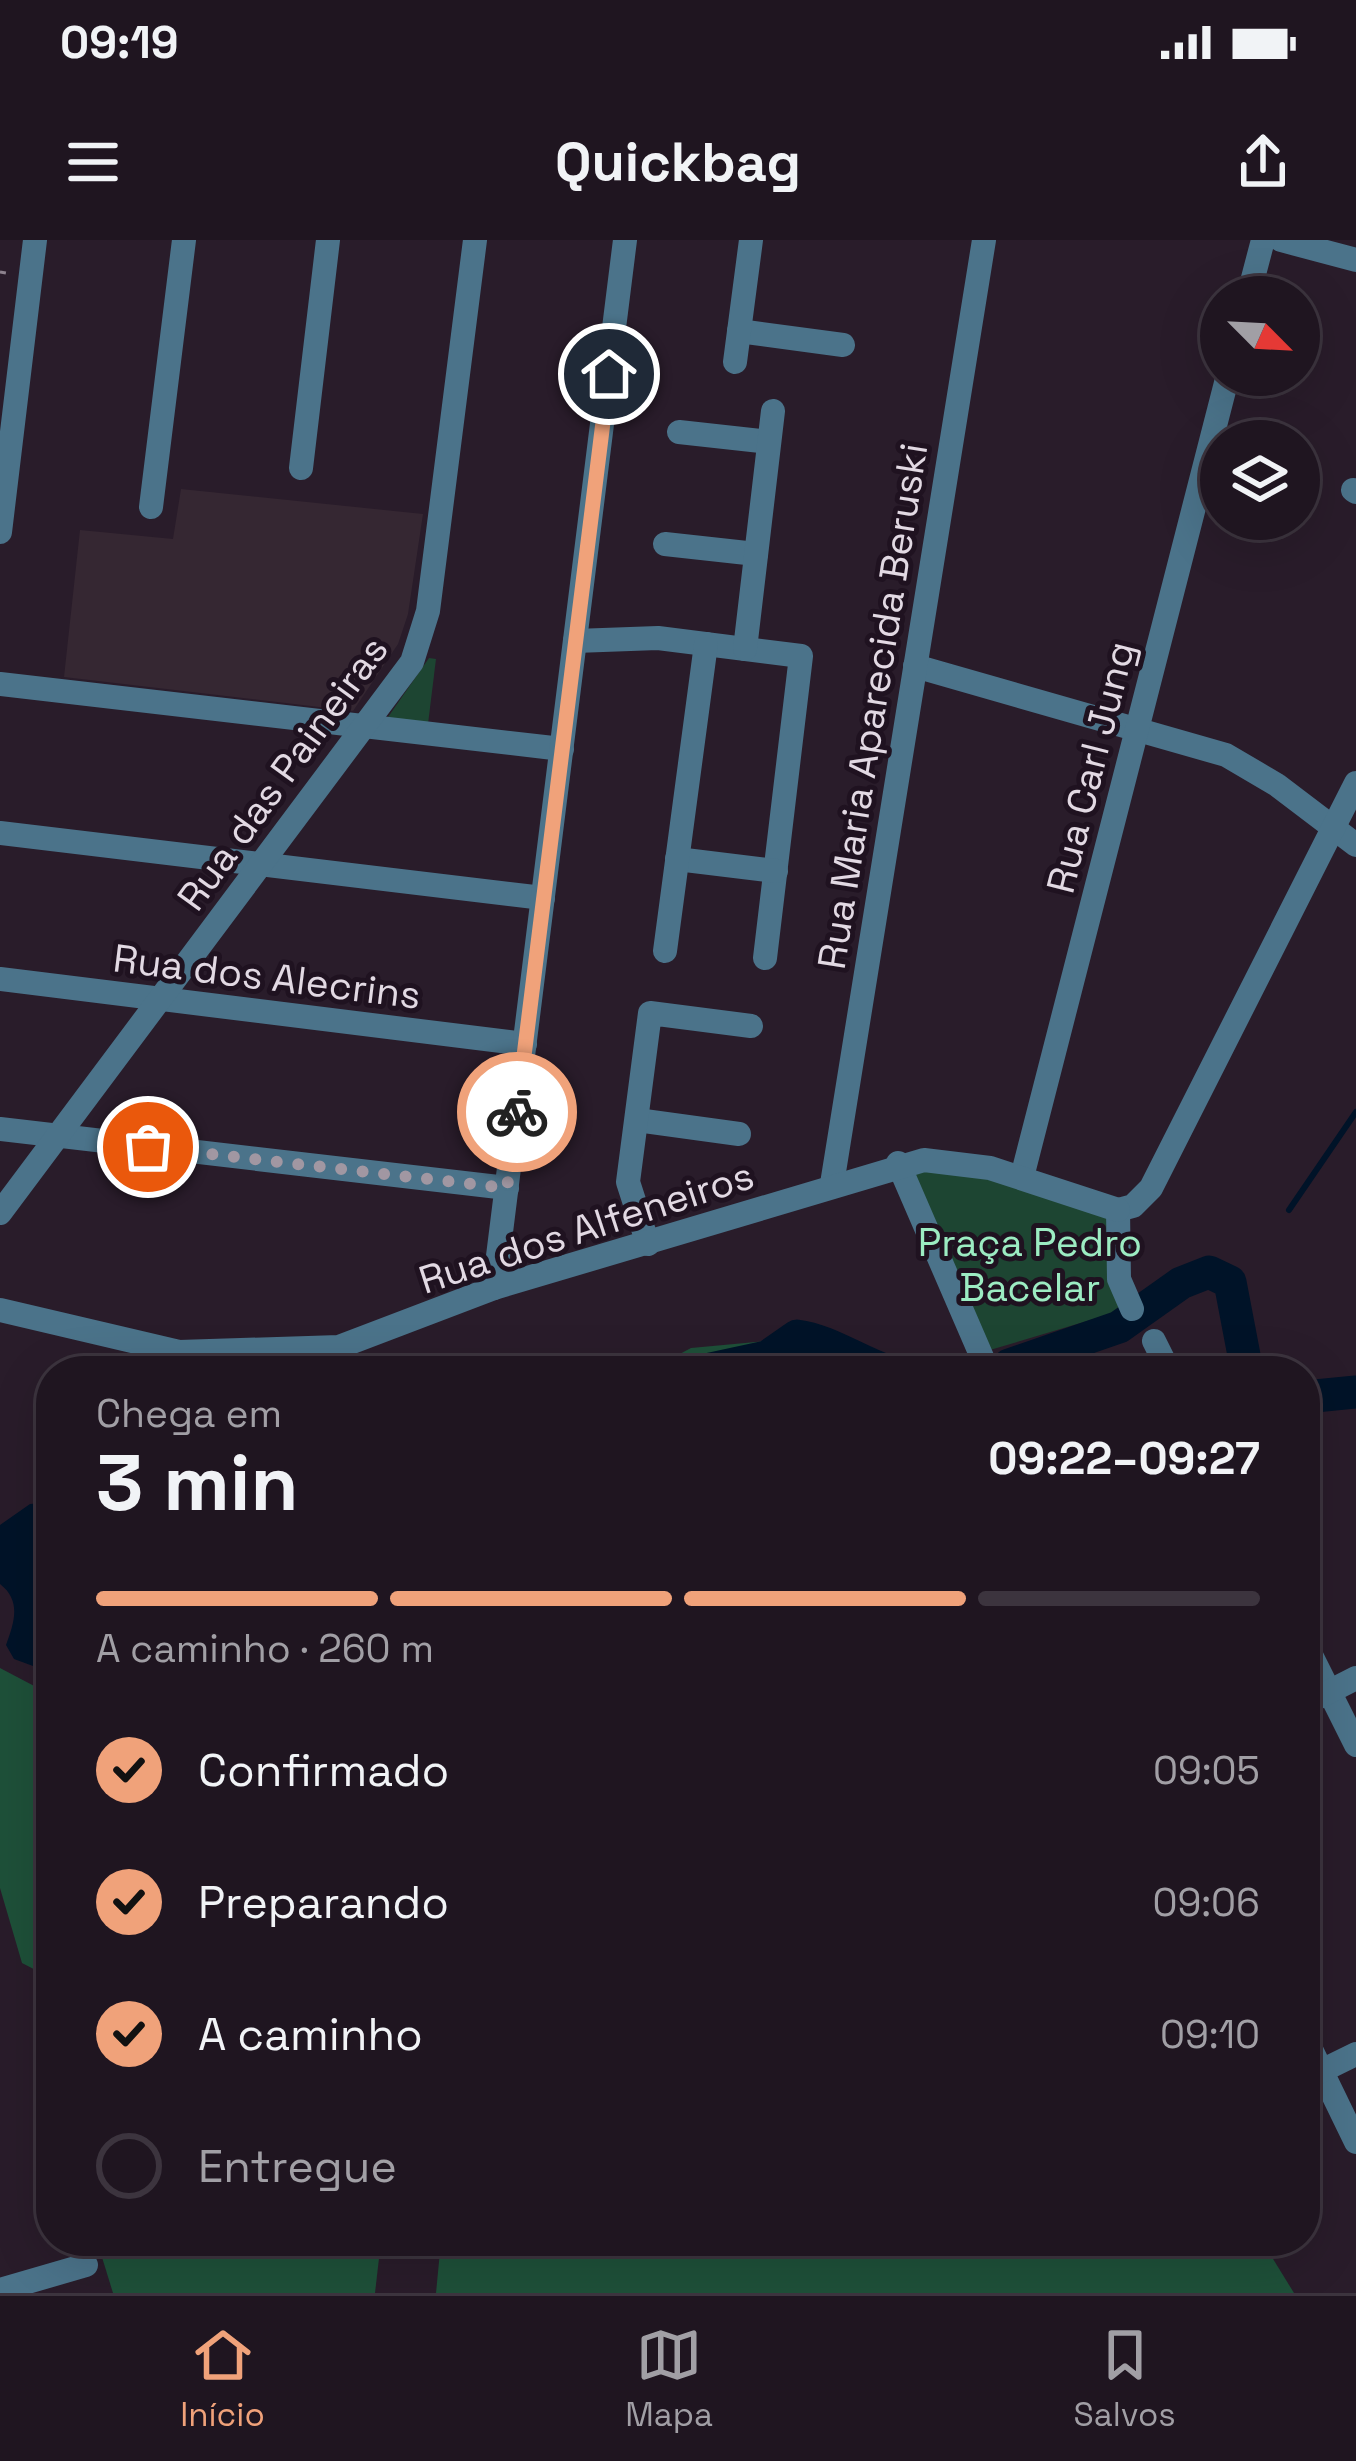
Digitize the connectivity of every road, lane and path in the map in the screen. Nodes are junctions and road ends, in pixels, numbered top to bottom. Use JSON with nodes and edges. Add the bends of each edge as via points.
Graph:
{"nodes":[{"id":1,"x":35,"y":240,"type":"edge"},
{"id":2,"x":184,"y":240,"type":"edge"},
{"id":3,"x":328,"y":240,"type":"edge"},
{"id":4,"x":475,"y":240,"type":"edge"},
{"id":5,"x":625,"y":240,"type":"edge"},
{"id":6,"x":751,"y":240,"type":"edge"},
{"id":7,"x":984,"y":240,"type":"edge"},
{"id":8,"x":1263,"y":240,"type":"edge"},
{"id":9,"x":1280,"y":240,"type":"edge"},
{"id":10,"x":1356,"y":260,"type":"edge"},
{"id":11,"x":1254,"y":276,"type":"edge"},
{"id":12,"x":739,"y":331,"type":"junction"},
{"id":13,"x":843,"y":345,"type":"dead end"},
{"id":14,"x":735,"y":362,"type":"dead end"},
{"id":15,"x":1223,"y":396,"type":"edge"},
{"id":16,"x":773,"y":411,"type":"dead end"},
{"id":17,"x":679,"y":432,"type":"dead end"},
{"id":18,"x":769,"y":442,"type":"junction"},
{"id":19,"x":301,"y":468,"type":"dead end"},
{"id":20,"x":3,"y":474,"type":"edge"},
{"id":21,"x":151,"y":507,"type":"dead end"},
{"id":22,"x":0,"y":532,"type":"edge"},
{"id":23,"x":665,"y":544,"type":"dead end"},
{"id":24,"x":756,"y":554,"type":"junction"},
{"id":25,"x":575,"y":640,"type":"junction"},
{"id":26,"x":706,"y":644,"type":"junction"},
{"id":27,"x":745,"y":649,"type":"junction"},
{"id":28,"x":915,"y":666,"type":"junction"},
{"id":29,"x":0,"y":684,"type":"edge"},
{"id":30,"x":1138,"y":726,"type":"junction"},
{"id":31,"x":367,"y":727,"type":"junction"},
{"id":32,"x":562,"y":749,"type":"junction"},
{"id":33,"x":1356,"y":784,"type":"edge"},
{"id":34,"x":1334,"y":828,"type":"junction"},
{"id":35,"x":0,"y":833,"type":"edge"},
{"id":36,"x":1356,"y":845,"type":"edge"},
{"id":37,"x":677,"y":859,"type":"junction"},
{"id":38,"x":263,"y":865,"type":"junction"},
{"id":39,"x":776,"y":871,"type":"junction"},
{"id":40,"x":543,"y":898,"type":"junction"},
{"id":41,"x":665,"y":951,"type":"dead end"},
{"id":42,"x":765,"y":958,"type":"dead end"},
{"id":43,"x":0,"y":980,"type":"edge"},
{"id":44,"x":161,"y":999,"type":"junction"},
{"id":45,"x":751,"y":1026,"type":"dead end"},
{"id":46,"x":525,"y":1044,"type":"junction"},
{"id":47,"x":637,"y":1120,"type":"junction"},
{"id":48,"x":0,"y":1129,"type":"edge"},
{"id":49,"x":739,"y":1134,"type":"dead end"},
{"id":50,"x":58,"y":1136,"type":"junction"},
{"id":51,"x":898,"y":1163,"type":"junction"},
{"id":52,"x":1022,"y":1177,"type":"junction"},
{"id":53,"x":832,"y":1184,"type":"junction"},
{"id":54,"x":507,"y":1188,"type":"junction"},
{"id":55,"x":1118,"y":1210,"type":"junction"},
{"id":56,"x":0,"y":1213,"type":"edge"},
{"id":57,"x":648,"y":1244,"type":"junction"},
{"id":58,"x":494,"y":1288,"type":"junction"},
{"id":59,"x":1132,"y":1309,"type":"dead end"},
{"id":60,"x":0,"y":1310,"type":"edge"},
{"id":61,"x":1154,"y":1341,"type":"dead end"},
{"id":62,"x":982,"y":1356,"type":"edge"},
{"id":63,"x":1162,"y":1356,"type":"edge"},
{"id":64,"x":1320,"y":1672,"type":"edge"},
{"id":65,"x":1356,"y":1678,"type":"edge"},
{"id":66,"x":1330,"y":1692,"type":"junction"},
{"id":67,"x":1320,"y":1697,"type":"edge"},
{"id":68,"x":1356,"y":1745,"type":"edge"},
{"id":69,"x":1356,"y":2054,"type":"edge"},
{"id":70,"x":1320,"y":2071,"type":"edge"},
{"id":71,"x":1320,"y":2085,"type":"edge"},
{"id":72,"x":1356,"y":2142,"type":"edge"},
{"id":73,"x":86,"y":2265,"type":"dead end"},
{"id":74,"x":0,"y":2290,"type":"edge"}],
"edges":[{"from":1,"to":20,"type":"street"},
{"from":2,"to":21,"type":"street"},
{"from":3,"to":19,"type":"street"},
{"from":4,"to":31,"type":"street","name":"Rua das Paineiras","via":[[423,636]]},
{"from":5,"to":25,"type":"street"},
{"from":6,"to":12,"type":"street"},
{"from":7,"to":28,"type":"street","name":"Rua Maria Aparecida Beruski"},
{"from":8,"to":11,"type":"street"},
{"from":9,"to":10,"type":"street"},
{"from":12,"to":13,"type":"street"},
{"from":12,"to":14,"type":"street"},
{"from":15,"to":30,"type":"street","name":"Rua Carl Jung"},
{"from":16,"to":18,"type":"street"},
{"from":17,"to":18,"type":"street"},
{"from":18,"to":24,"type":"street"},
{"from":20,"to":22,"type":"street"},
{"from":23,"to":24,"type":"street"},
{"from":24,"to":27,"type":"street"},
{"from":25,"to":26,"type":"street"},
{"from":25,"to":32,"type":"street"},
{"from":26,"to":27,"type":"street"},
{"from":26,"to":37,"type":"street"},
{"from":27,"to":39,"type":"street","via":[[801,656]]},
{"from":28,"to":30,"type":"street"},
{"from":28,"to":53,"type":"street","name":"Rua Maria Aparecida Beruski"},
{"from":29,"to":31,"type":"street"},
{"from":30,"to":34,"type":"street","via":[[1251,768]]},
{"from":30,"to":52,"type":"street","name":"Rua Carl Jung"},
{"from":31,"to":32,"type":"street"},
{"from":31,"to":38,"type":"street","name":"Rua das Paineiras"},
{"from":32,"to":40,"type":"street"},
{"from":33,"to":34,"type":"street"},
{"from":34,"to":36,"type":"street"},
{"from":34,"to":55,"type":"street","via":[[1151,1188]]},
{"from":35,"to":38,"type":"street"},
{"from":37,"to":39,"type":"street"},
{"from":37,"to":41,"type":"street"},
{"from":38,"to":40,"type":"street"},
{"from":38,"to":44,"type":"street","name":"Rua das Paineiras"},
{"from":39,"to":42,"type":"street"},
{"from":40,"to":46,"type":"street"},
{"from":43,"to":44,"type":"street","name":"Rua dos Alecrins"},
{"from":44,"to":46,"type":"street","name":"Rua dos Alecrins"},
{"from":44,"to":50,"type":"street","name":"Rua das Paineiras"},
{"from":45,"to":47,"type":"street","via":[[650,1013]]},
{"from":46,"to":54,"type":"street"},
{"from":47,"to":49,"type":"street"},
{"from":47,"to":57,"type":"street","via":[[628,1182]]},
{"from":48,"to":50,"type":"street"},
{"from":50,"to":54,"type":"street"},
{"from":50,"to":56,"type":"street","name":"Rua das Paineiras"},
{"from":51,"to":52,"type":"street","name":"Rua dos Alfeneiros","via":[[954,1161]]},
{"from":51,"to":53,"type":"street","name":"Rua dos Alfeneiros"},
{"from":51,"to":62,"type":"street"},
{"from":52,"to":55,"type":"street","name":"Rua dos Alfeneiros"},
{"from":53,"to":57,"type":"street","name":"Rua dos Alfeneiros"},
{"from":54,"to":58,"type":"street"},
{"from":55,"to":59,"type":"street","via":[[1119,1279]]},
{"from":57,"to":58,"type":"street","name":"Rua dos Alfeneiros"},
{"from":58,"to":60,"type":"street","name":"Rua dos Alfeneiros","via":[[339,1347],[179,1352]]},
{"from":61,"to":63,"type":"street"},
{"from":64,"to":66,"type":"street"},
{"from":65,"to":66,"type":"street"},
{"from":66,"to":67,"type":"street"},
{"from":66,"to":68,"type":"street"},
{"from":69,"to":70,"type":"street"},
{"from":71,"to":72,"type":"street"},
{"from":73,"to":74,"type":"street"}]}
